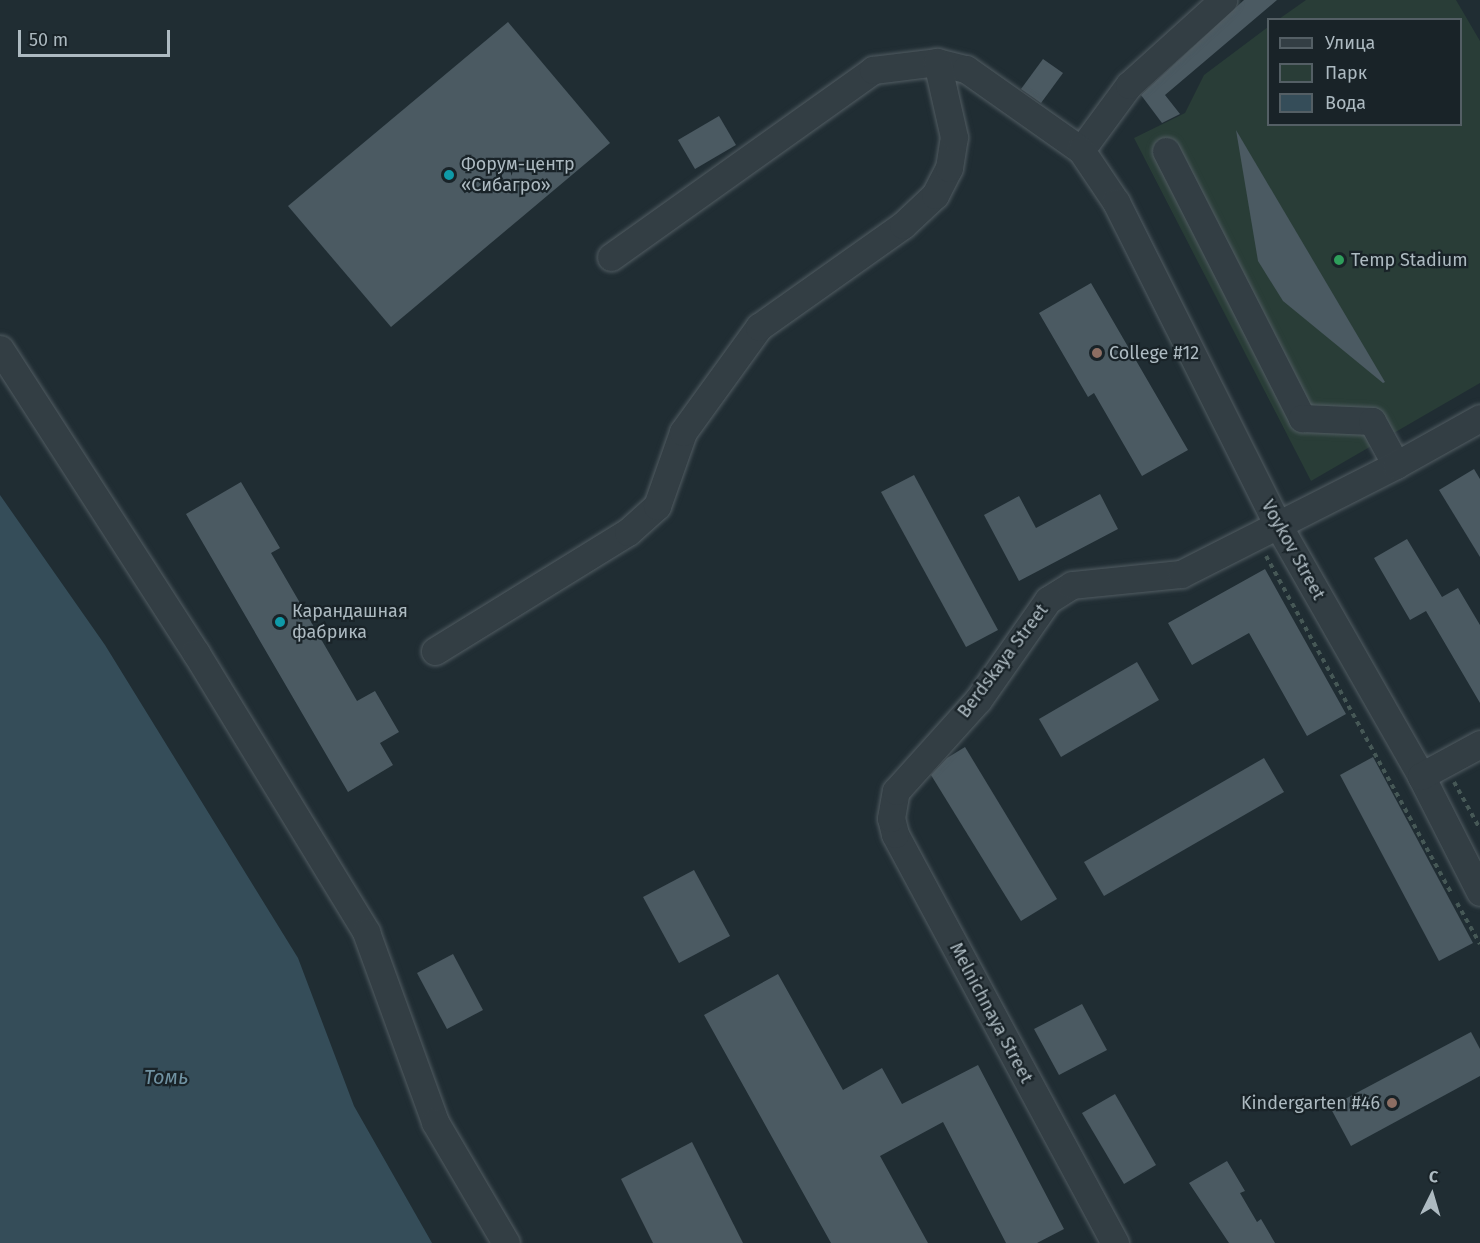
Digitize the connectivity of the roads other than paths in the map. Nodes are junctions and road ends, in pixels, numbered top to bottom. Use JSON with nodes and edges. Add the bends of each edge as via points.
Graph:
{"nodes":[{"id":1,"x":1223,"y":0,"type":"edge"},
{"id":2,"x":937,"y":62,"type":"junction"},
{"id":3,"x":1081,"y":150,"type":"junction"},
{"id":4,"x":1166,"y":151,"type":"dead end"},
{"id":5,"x":611,"y":257,"type":"dead end"},
{"id":6,"x":0,"y":349,"type":"edge"},
{"id":7,"x":1480,"y":418,"type":"edge"},
{"id":8,"x":1396,"y":465,"type":"junction"},
{"id":9,"x":1266,"y":530,"type":"junction"},
{"id":10,"x":435,"y":651,"type":"dead end"},
{"id":11,"x":1480,"y":744,"type":"edge"},
{"id":12,"x":1432,"y":769,"type":"junction"},
{"id":13,"x":904,"y":780,"type":"joint"},
{"id":14,"x":1480,"y":892,"type":"edge"},
{"id":15,"x":506,"y":1243,"type":"edge"},
{"id":16,"x":1115,"y":1243,"type":"edge"}],
"edges":[{"from":1,"to":3,"type":"street","via":[[1129,85]]},
{"from":2,"to":3,"type":"street","via":[[966,69]]},
{"from":2,"to":5,"type":"street","via":[[873,70]]},
{"from":2,"to":10,"type":"street","via":[[954,137],[949,168],[935,195],[903,225],[759,327],[683,432],[657,506],[628,532]]},
{"from":3,"to":9,"type":"street","name":"Voykov Street","via":[[1116,202]]},
{"from":4,"to":8,"type":"street","via":[[1302,418],[1372,421]]},
{"from":6,"to":15,"type":"street","via":[[196,653],[366,932],[435,1122]]},
{"from":7,"to":8,"type":"street","name":"Berdskaya Street"},
{"from":8,"to":9,"type":"street","name":"Berdskaya Street"},
{"from":9,"to":12,"type":"street","name":"Voykov Street"},
{"from":9,"to":13,"type":"street","name":"Berdskaya Street","via":[[1181,574],[1072,585],[1048,600],[978,700]]},
{"from":11,"to":12,"type":"street"},
{"from":12,"to":14,"type":"street","name":"Voykov Street"},
{"from":13,"to":16,"type":"street","name":"Melnichnaya Street","via":[[892,804],[895,834]]}]}
